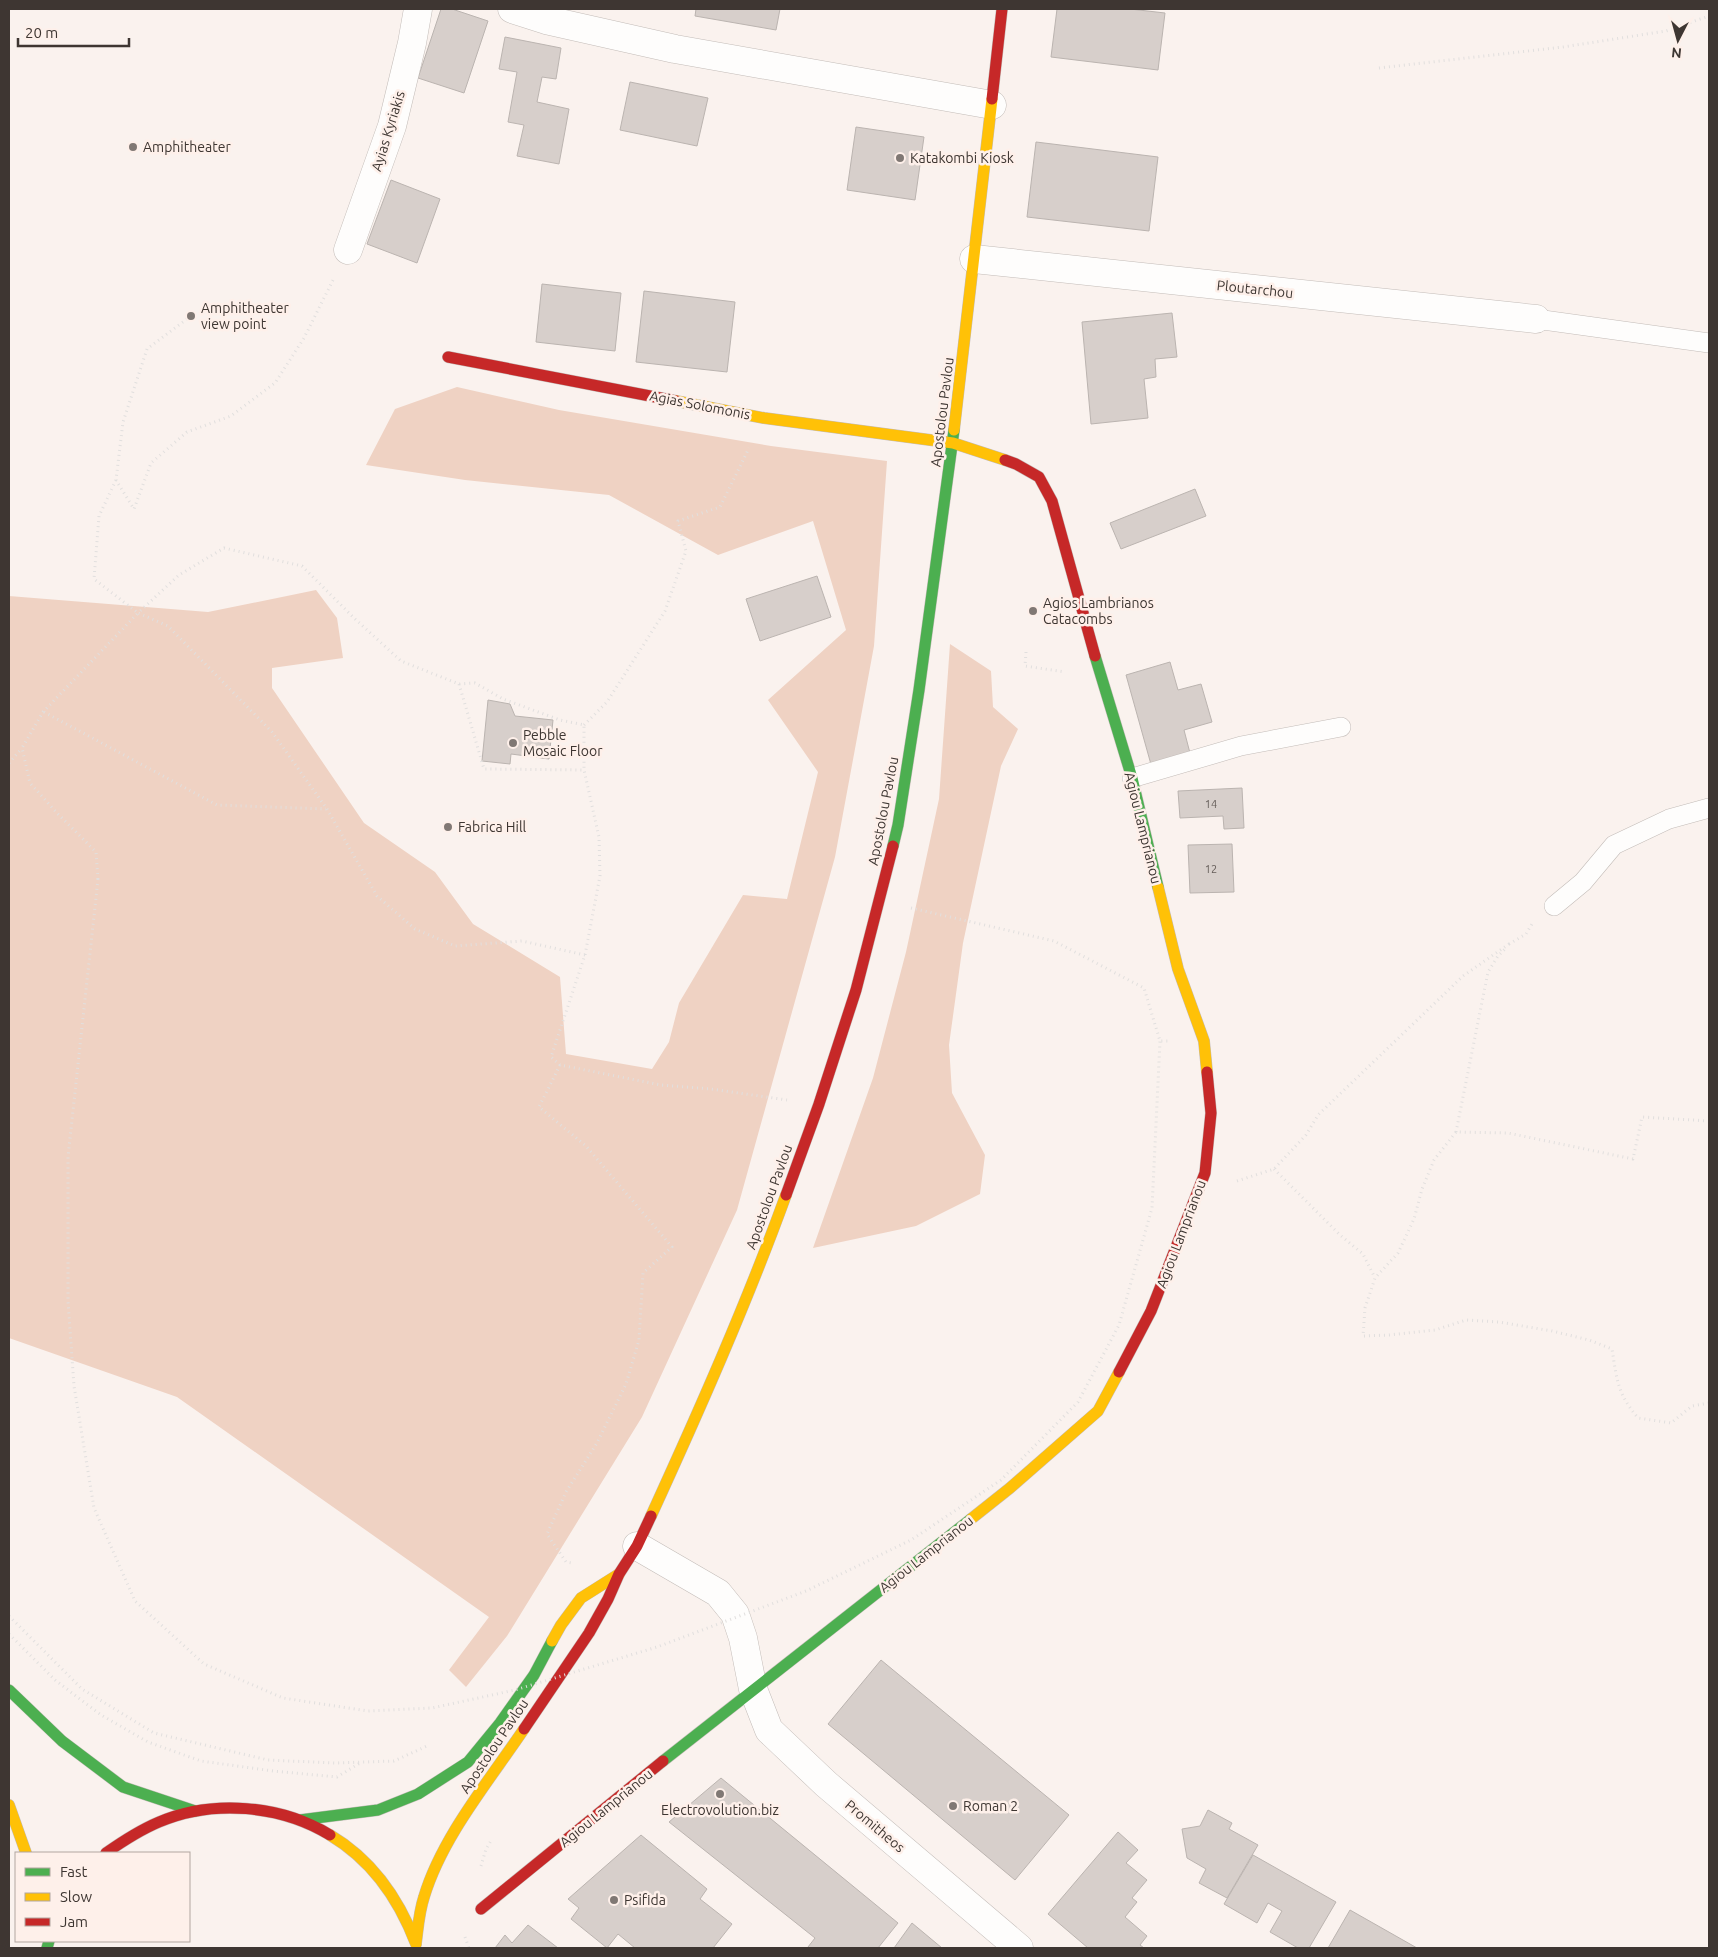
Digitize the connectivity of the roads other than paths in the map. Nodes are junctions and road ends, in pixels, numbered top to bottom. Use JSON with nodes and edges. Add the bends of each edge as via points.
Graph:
{"nodes":[{"id":1,"x":418,"y":9,"type":"edge"},
{"id":2,"x":512,"y":9,"type":"edge"},
{"id":3,"x":1002,"y":9,"type":"edge"},
{"id":4,"x":992,"y":105,"type":"junction"},
{"id":5,"x":348,"y":250,"type":"road end"},
{"id":6,"x":974,"y":259,"type":"junction"},
{"id":7,"x":1536,"y":319,"type":"joint"},
{"id":8,"x":1709,"y":343,"type":"edge"},
{"id":9,"x":448,"y":357,"type":"dead end"},
{"id":10,"x":953,"y":443,"type":"junction"},
{"id":11,"x":1341,"y":727,"type":"dead end"},
{"id":12,"x":1132,"y":778,"type":"junction"},
{"id":13,"x":1709,"y":808,"type":"edge"},
{"id":14,"x":1554,"y":906,"type":"road end"},
{"id":15,"x":638,"y":1546,"type":"junction"},
{"id":16,"x":619,"y":1574,"type":"junction"},
{"id":17,"x":753,"y":1688,"type":"junction"},
{"id":18,"x":9,"y":1690,"type":"edge"},
{"id":19,"x":9,"y":1805,"type":"edge"},
{"id":20,"x":195,"y":1811,"type":"junction"},
{"id":21,"x":300,"y":1820,"type":"junction"},
{"id":22,"x":26,"y":1852,"type":"edge"},
{"id":23,"x":107,"y":1852,"type":"edge"},
{"id":24,"x":481,"y":1909,"type":"dead end"},
{"id":25,"x":416,"y":1946,"type":"edge"},
{"id":26,"x":1019,"y":1948,"type":"edge"}],
"edges":[{"from":1,"to":5,"type":"street","name":"Ayias Kyriakis","via":[[392,126]]},
{"from":2,"to":4,"type":"street","via":[[546,20],[675,49]]},
{"from":3,"to":4,"type":"main road","name":"Apostolou Pavlou"},
{"from":4,"to":6,"type":"main road","name":"Apostolou Pavlou"},
{"from":6,"to":7,"type":"street","name":"Ploutarchou"},
{"from":6,"to":10,"type":"main road","name":"Apostolou Pavlou"},
{"from":7,"to":8,"type":"lane"},
{"from":9,"to":10,"type":"main road","name":"Agias Solomonis","via":[[764,418]]},
{"from":10,"to":12,"type":"main road","name":"Agiou Lamprianou","via":[[1016,464],[1039,477],[1052,501]]},
{"from":10,"to":15,"type":"main road","name":"Apostolou Pavlou","via":[[898,825],[856,990],[765,1253],[698,1414]]},
{"from":11,"to":12,"type":"lane","via":[[1241,746]]},
{"from":12,"to":17,"type":"main road","name":"Agiou Lamprianou","via":[[1178,968],[1204,1041],[1211,1113],[1205,1173],[1151,1311],[1098,1411],[1010,1488]]},
{"from":13,"to":14,"type":"lane","via":[[1669,819],[1614,845],[1584,882]]},
{"from":15,"to":16,"type":"main road","name":"Apostolou Pavlou"},
{"from":15,"to":17,"type":"street","via":[[718,1594],[735,1614]]},
{"from":16,"to":21,"type":"main road","name":"Apostolou Pavlou","via":[[581,1598],[534,1675],[468,1762],[418,1794],[378,1810]]},
{"from":16,"to":25,"type":"main road","name":"Apostolou Pavlou","via":[[589,1633],[447,1842],[432,1870],[423,1899]]},
{"from":17,"to":24,"type":"main road","name":"Agiou Lamprianou"},
{"from":17,"to":26,"type":"street","name":"Promitheos","via":[[769,1730],[792,1754]]},
{"from":18,"to":20,"type":"main road","via":[[62,1742],[123,1787]]},
{"from":19,"to":22,"type":"main road"},
{"from":20,"to":21,"type":"main road","via":[[248,1808]]},
{"from":20,"to":23,"type":"main road","via":[[164,1819]]},
{"from":21,"to":25,"type":"main road","via":[[344,1843],[378,1875],[403,1912]]}]}
